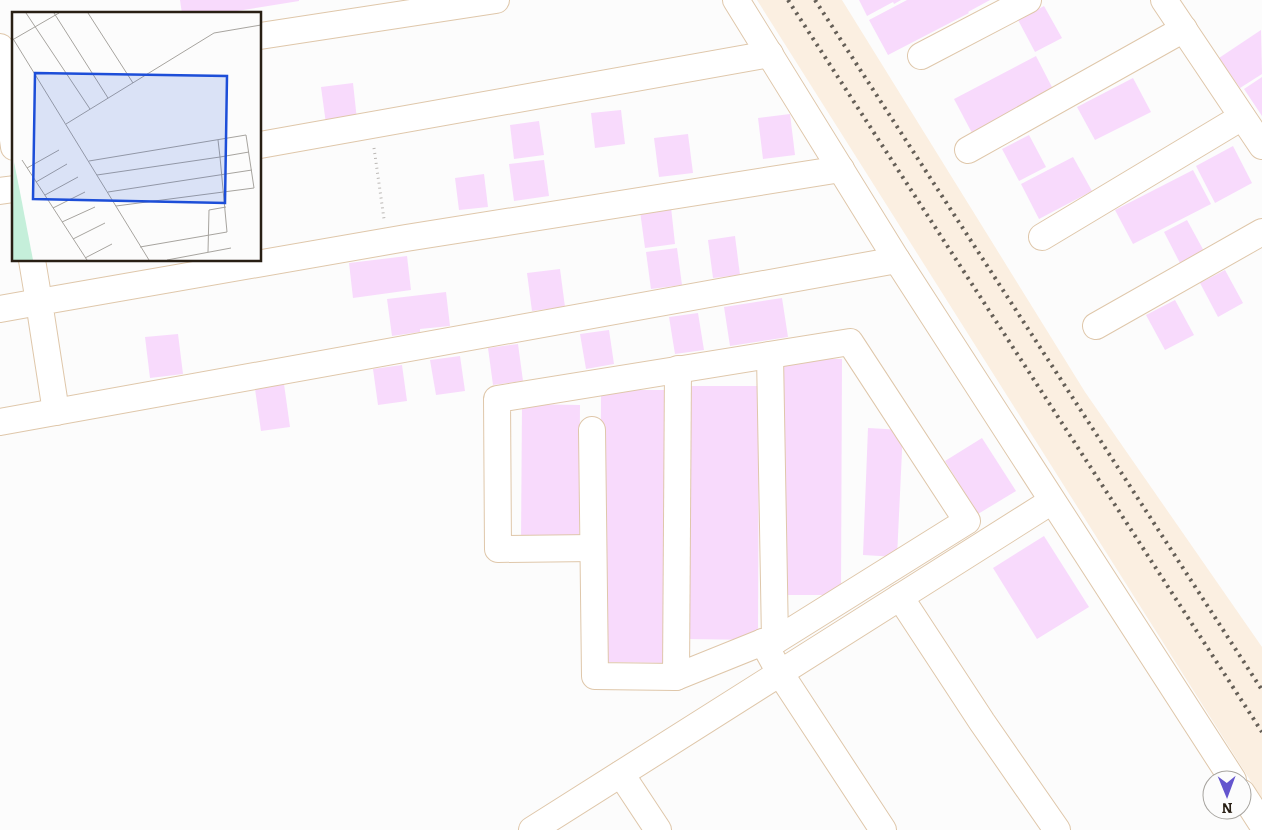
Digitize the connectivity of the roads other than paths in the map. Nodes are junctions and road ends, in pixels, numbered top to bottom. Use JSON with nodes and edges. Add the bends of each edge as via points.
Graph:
{"nodes":[{"id":1,"x":496,"y":0,"type":"edge"},
{"id":2,"x":736,"y":0,"type":"edge"},
{"id":3,"x":1028,"y":0,"type":"edge"},
{"id":4,"x":1164,"y":0,"type":"edge"},
{"id":5,"x":1184,"y":29,"type":"junction"},
{"id":6,"x":261,"y":36,"type":"edge"},
{"id":7,"x":0,"y":47,"type":"edge"},
{"id":8,"x":770,"y":54,"type":"junction"},
{"id":9,"x":921,"y":56,"type":"dead end"},
{"id":10,"x":6,"y":75,"type":"edge"},
{"id":11,"x":1242,"y":116,"type":"junction"},
{"id":12,"x":12,"y":129,"type":"edge"},
{"id":13,"x":261,"y":145,"type":"edge"},
{"id":14,"x":1262,"y":146,"type":"edge"},
{"id":15,"x":968,"y":150,"type":"dead end"},
{"id":16,"x":840,"y":169,"type":"junction"},
{"id":17,"x":1262,"y":232,"type":"edge"},
{"id":18,"x":1042,"y":237,"type":"dead end"},
{"id":19,"x":897,"y":260,"type":"junction"},
{"id":20,"x":32,"y":261,"type":"edge"},
{"id":21,"x":39,"y":302,"type":"junction"},
{"id":22,"x":0,"y":309,"type":"edge"},
{"id":23,"x":1096,"y":326,"type":"dead end"},
{"id":24,"x":770,"y":355,"type":"junction"},
{"id":25,"x":678,"y":369,"type":"junction"},
{"id":26,"x":56,"y":412,"type":"junction"},
{"id":27,"x":0,"y":422,"type":"edge"},
{"id":28,"x":592,"y":430,"type":"dead end"},
{"id":29,"x":1052,"y":500,"type":"junction"},
{"id":30,"x":592,"y":548,"type":"junction"},
{"id":31,"x":900,"y":597,"type":"junction"},
{"id":32,"x":769,"y":641,"type":"junction"},
{"id":33,"x":780,"y":673,"type":"junction"},
{"id":34,"x":676,"y":677,"type":"junction"},
{"id":35,"x":1228,"y":770,"type":"edge"},
{"id":36,"x":621,"y":774,"type":"junction"},
{"id":37,"x":1252,"y":808,"type":"edge"},
{"id":38,"x":1262,"y":824,"type":"edge"},
{"id":39,"x":532,"y":830,"type":"edge"},
{"id":40,"x":658,"y":830,"type":"edge"},
{"id":41,"x":883,"y":830,"type":"edge"},
{"id":42,"x":1057,"y":830,"type":"edge"}],
"edges":[{"from":1,"to":6,"type":"street"},
{"from":2,"to":8,"type":"street"},
{"from":3,"to":9,"type":"street"},
{"from":4,"to":5,"type":"street"},
{"from":5,"to":11,"type":"street"},
{"from":5,"to":15,"type":"street"},
{"from":7,"to":10,"type":"street"},
{"from":8,"to":13,"type":"street"},
{"from":8,"to":16,"type":"street"},
{"from":10,"to":12,"type":"street"},
{"from":11,"to":14,"type":"street"},
{"from":11,"to":18,"type":"street"},
{"from":16,"to":19,"type":"street"},
{"from":16,"to":21,"type":"street"},
{"from":17,"to":23,"type":"street"},
{"from":19,"to":26,"type":"street"},
{"from":19,"to":29,"type":"street"},
{"from":20,"to":21,"type":"street"},
{"from":21,"to":22,"type":"street"},
{"from":21,"to":26,"type":"street"},
{"from":24,"to":25,"type":"street"},
{"from":24,"to":32,"type":"street"},
{"from":24,"to":32,"type":"street","via":[[850,342],[967,521]]},
{"from":25,"to":30,"type":"street","via":[[497,399],[498,549]]},
{"from":25,"to":34,"type":"street"},
{"from":26,"to":27,"type":"street"},
{"from":28,"to":30,"type":"street"},
{"from":29,"to":31,"type":"street"},
{"from":29,"to":35,"type":"street"},
{"from":30,"to":34,"type":"street","via":[[595,676]]},
{"from":31,"to":33,"type":"street"},
{"from":31,"to":42,"type":"street"},
{"from":32,"to":33,"type":"street"},
{"from":32,"to":34,"type":"street"},
{"from":33,"to":36,"type":"street"},
{"from":33,"to":41,"type":"street"},
{"from":36,"to":39,"type":"street"},
{"from":36,"to":40,"type":"street"},
{"from":37,"to":38,"type":"street"}]}
